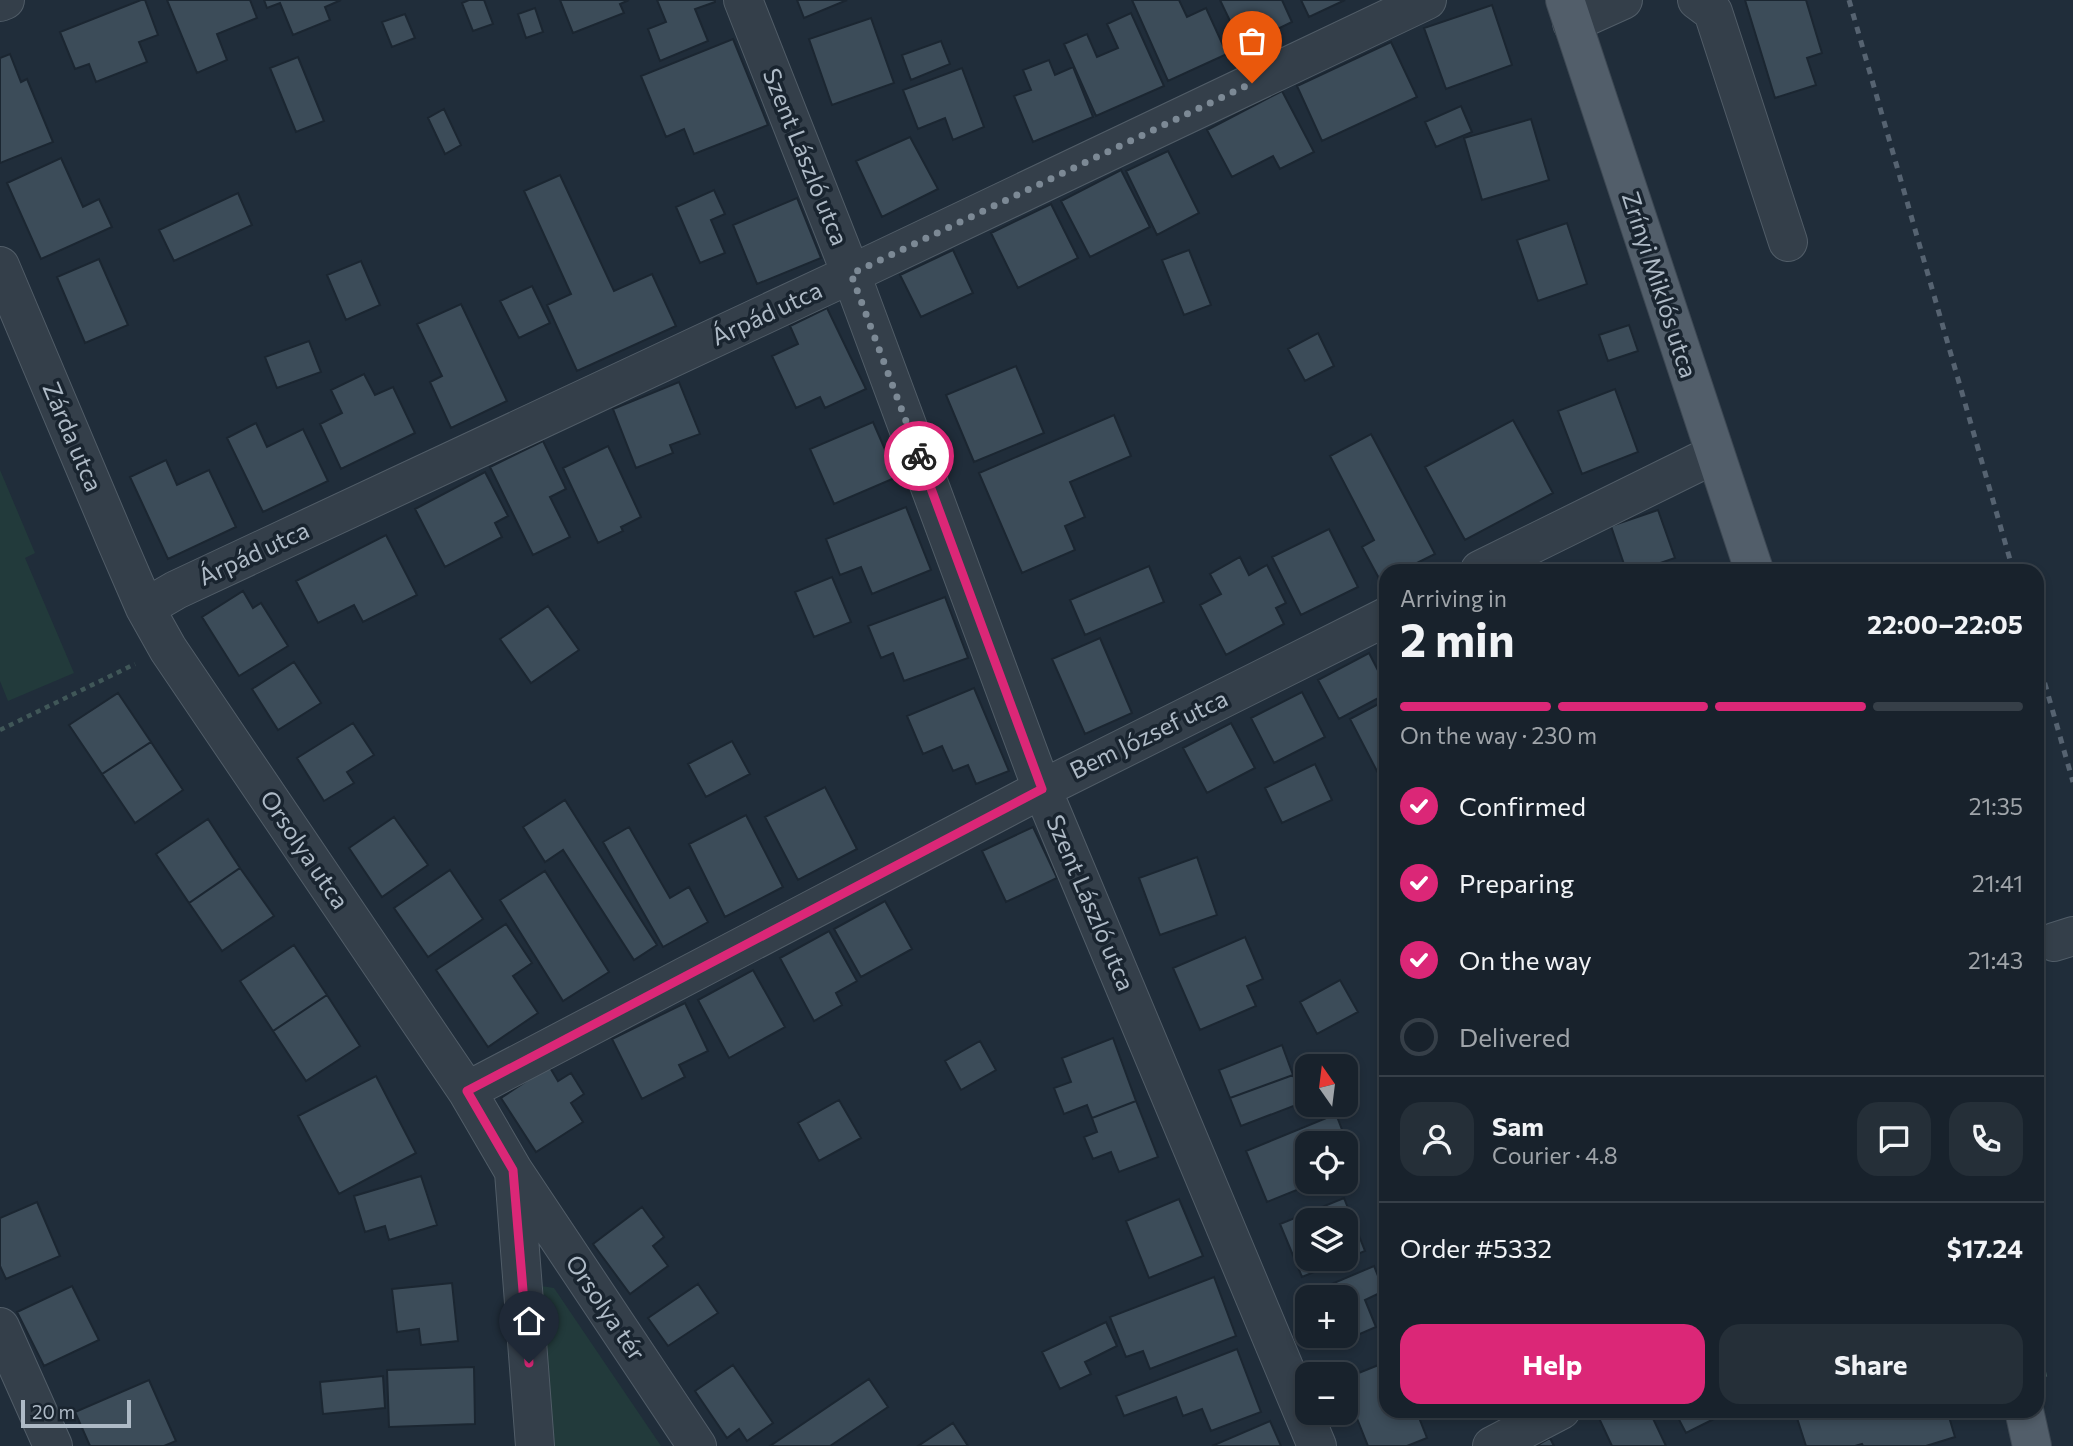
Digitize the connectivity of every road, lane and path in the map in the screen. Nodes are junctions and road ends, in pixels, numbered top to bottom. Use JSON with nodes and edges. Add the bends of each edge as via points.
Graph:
{"nodes":[{"id":1,"x":5,"y":0,"type":"edge"},
{"id":2,"x":743,"y":0,"type":"edge"},
{"id":3,"x":1427,"y":0,"type":"edge"},
{"id":4,"x":1623,"y":0,"type":"edge"},
{"id":5,"x":1697,"y":0,"type":"edge"},
{"id":6,"x":0,"y":2,"type":"edge"},
{"id":7,"x":1568,"y":11,"type":"edge"},
{"id":8,"x":1788,"y":242,"type":"dead end"},
{"id":9,"x":0,"y":266,"type":"edge"},
{"id":10,"x":851,"y":274,"type":"junction"},
{"id":11,"x":1715,"y":454,"type":"junction"},
{"id":12,"x":1492,"y":564,"type":"edge"},
{"id":13,"x":1752,"y":564,"type":"edge"},
{"id":14,"x":145,"y":608,"type":"junction"},
{"id":15,"x":1379,"y":620,"type":"edge"},
{"id":16,"x":168,"y":649,"type":"junction"},
{"id":17,"x":0,"y":730,"type":"edge"},
{"id":18,"x":1042,"y":789,"type":"junction"},
{"id":19,"x":467,"y":1091,"type":"junction"},
{"id":20,"x":513,"y":1170,"type":"junction"},
{"id":21,"x":0,"y":1328,"type":"edge"},
{"id":22,"x":1546,"y":1418,"type":"edge"},
{"id":23,"x":2026,"y":1418,"type":"edge"},
{"id":24,"x":53,"y":1446,"type":"edge"},
{"id":25,"x":535,"y":1446,"type":"edge"},
{"id":26,"x":697,"y":1446,"type":"edge"},
{"id":27,"x":1317,"y":1446,"type":"edge"},
{"id":28,"x":1492,"y":1446,"type":"edge"},
{"id":29,"x":2032,"y":1446,"type":"edge"}],
"edges":[{"from":1,"to":6,"type":"street"},
{"from":2,"to":10,"type":"street","name":"Szent László utca"},
{"from":3,"to":10,"type":"street","name":"Árpád utca"},
{"from":4,"to":7,"type":"street"},
{"from":5,"to":8,"type":"street","via":[[1713,12]]},
{"from":7,"to":11,"type":"main road","name":"Zrínyi Miklós utca"},
{"from":9,"to":14,"type":"street","name":"Zárda utca"},
{"from":10,"to":14,"type":"street","name":"Árpád utca"},
{"from":10,"to":18,"type":"street","name":"Szent László utca"},
{"from":11,"to":12,"type":"street"},
{"from":11,"to":13,"type":"main road","name":"Zrínyi Miklós utca"},
{"from":14,"to":16,"type":"street","name":"Orsolya utca"},
{"from":15,"to":18,"type":"street","name":"Bem József utca"},
{"from":16,"to":17,"type":"path"},
{"from":16,"to":19,"type":"street","name":"Orsolya utca"},
{"from":18,"to":19,"type":"street","name":"Bem József utca"},
{"from":18,"to":27,"type":"street","name":"Szent László utca"},
{"from":19,"to":20,"type":"street","name":"Orsolya tér"},
{"from":20,"to":25,"type":"street","name":"Orsolya tér"},
{"from":20,"to":26,"type":"street","name":"Orsolya tér"},
{"from":21,"to":24,"type":"street"},
{"from":22,"to":28,"type":"street"},
{"from":23,"to":29,"type":"main road"}]}
